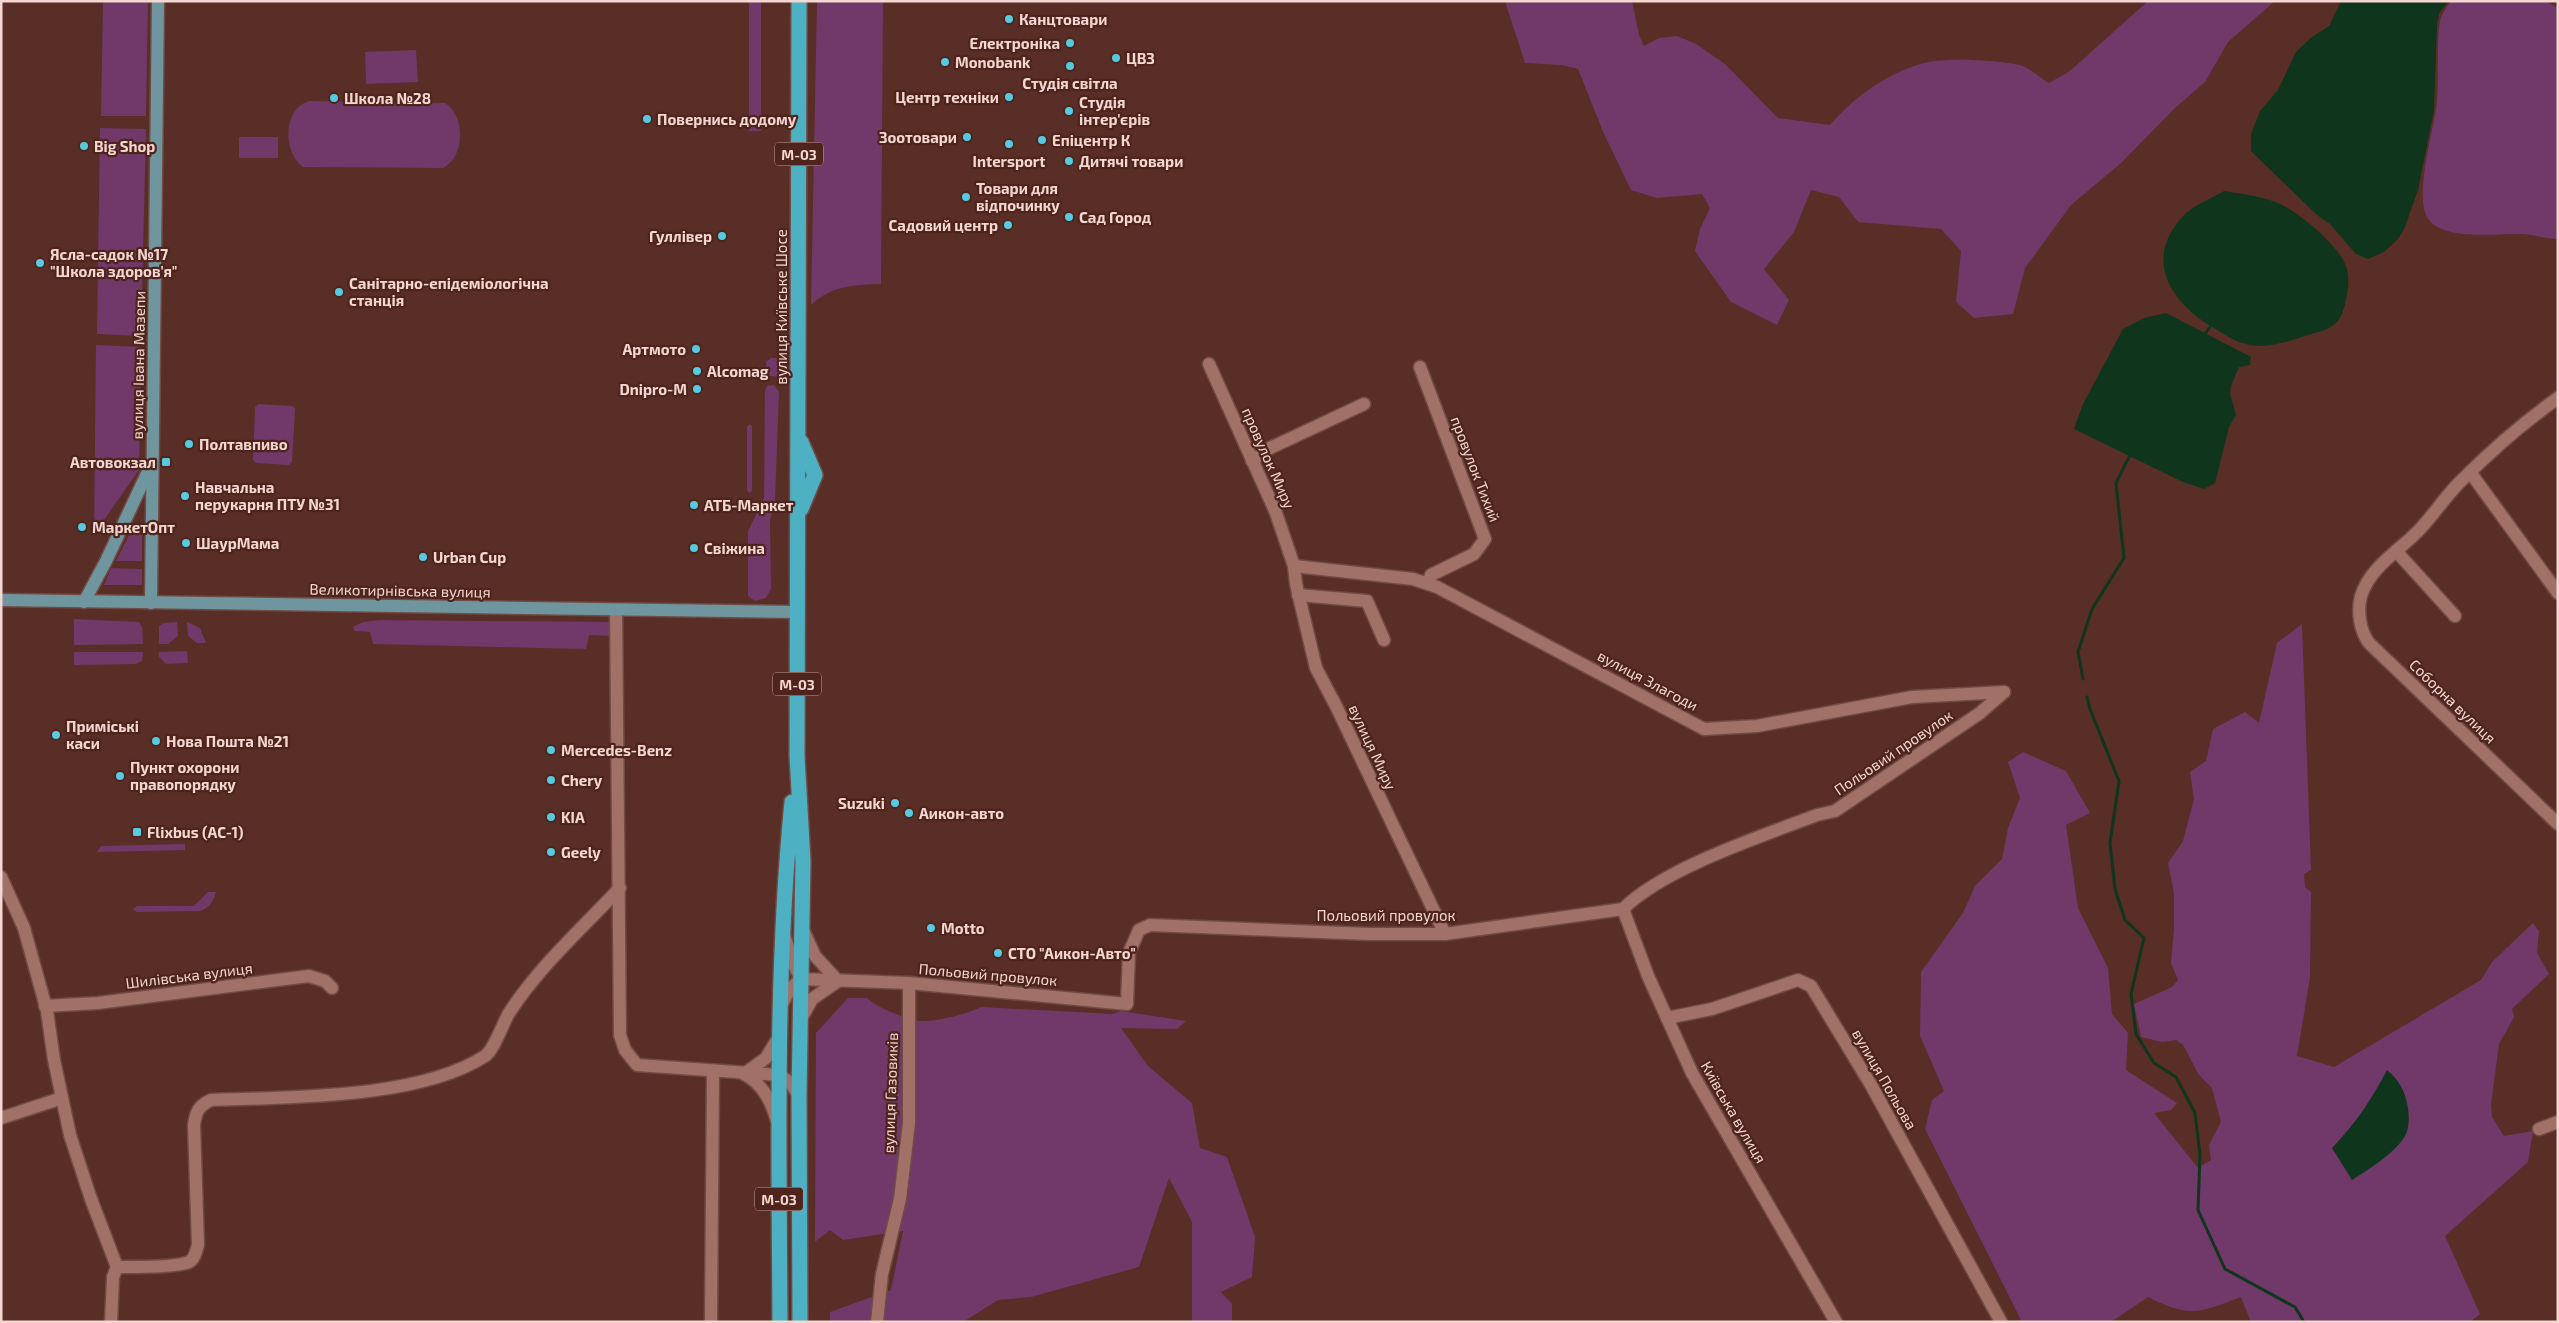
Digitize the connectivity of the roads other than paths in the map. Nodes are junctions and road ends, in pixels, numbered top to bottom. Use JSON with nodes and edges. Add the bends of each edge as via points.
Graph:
{"nodes":[{"id":1,"x":158,"y":1,"type":"edge"},
{"id":2,"x":799,"y":1,"type":"edge"},
{"id":3,"x":1209,"y":364,"type":"dead end"},
{"id":4,"x":1420,"y":367,"type":"dead end"},
{"id":5,"x":2558,"y":398,"type":"edge"},
{"id":6,"x":1364,"y":404,"type":"dead end"},
{"id":7,"x":153,"y":460,"type":"junction"},
{"id":8,"x":1252,"y":461,"type":"junction"},
{"id":9,"x":2470,"y":472,"type":"junction"},
{"id":10,"x":2396,"y":550,"type":"junction"},
{"id":11,"x":1294,"y":566,"type":"junction"},
{"id":12,"x":1428,"y":584,"type":"junction"},
{"id":13,"x":2558,"y":593,"type":"edge"},
{"id":14,"x":1298,"y":595,"type":"junction"},
{"id":15,"x":1,"y":600,"type":"edge"},
{"id":16,"x":84,"y":602,"type":"junction"},
{"id":17,"x":151,"y":603,"type":"junction"},
{"id":18,"x":616,"y":610,"type":"junction"},
{"id":19,"x":798,"y":612,"type":"junction"},
{"id":20,"x":2455,"y":616,"type":"dead end"},
{"id":21,"x":1384,"y":640,"type":"dead end"},
{"id":22,"x":2004,"y":692,"type":"joint"},
{"id":23,"x":797,"y":756,"type":"junction"},
{"id":24,"x":2558,"y":824,"type":"edge"},
{"id":25,"x":1,"y":877,"type":"edge"},
{"id":26,"x":620,"y":888,"type":"junction"},
{"id":27,"x":1628,"y":904,"type":"junction"},
{"id":28,"x":802,"y":928,"type":"junction"},
{"id":29,"x":784,"y":934,"type":"junction"},
{"id":30,"x":1445,"y":934,"type":"junction"},
{"id":31,"x":802,"y":979,"type":"junction"},
{"id":32,"x":838,"y":981,"type":"junction"},
{"id":33,"x":909,"y":983,"type":"junction"},
{"id":34,"x":332,"y":988,"type":"dead end"},
{"id":35,"x":45,"y":1006,"type":"junction"},
{"id":36,"x":781,"y":1007,"type":"junction"},
{"id":37,"x":1667,"y":1018,"type":"junction"},
{"id":38,"x":801,"y":1019,"type":"junction"},
{"id":39,"x":780,"y":1035,"type":"junction"},
{"id":40,"x":800,"y":1054,"type":"junction"},
{"id":41,"x":713,"y":1072,"type":"junction"},
{"id":42,"x":744,"y":1074,"type":"junction"},
{"id":43,"x":779,"y":1075,"type":"junction"},
{"id":44,"x":799,"y":1096,"type":"junction"},
{"id":45,"x":62,"y":1098,"type":"junction"},
{"id":46,"x":1,"y":1118,"type":"edge"},
{"id":47,"x":2558,"y":1122,"type":"edge"},
{"id":48,"x":779,"y":1128,"type":"junction"},
{"id":49,"x":2539,"y":1129,"type":"dead end"},
{"id":50,"x":117,"y":1267,"type":"junction"},
{"id":51,"x":111,"y":1322,"type":"edge"},
{"id":52,"x":712,"y":1322,"type":"edge"},
{"id":53,"x":780,"y":1322,"type":"edge"},
{"id":54,"x":800,"y":1322,"type":"edge"},
{"id":55,"x":877,"y":1322,"type":"edge"},
{"id":56,"x":1836,"y":1322,"type":"edge"},
{"id":57,"x":2000,"y":1322,"type":"edge"}],
"edges":[{"from":1,"to":7,"type":"main road","name":"вулиця Івана Мазепи"},
{"from":2,"to":19,"type":"highway","name":"вулиця Київське Шосе","number":"М-03","via":[[798,424],[803,448],[815,475],[802,507],[798,528]]},
{"from":3,"to":8,"type":"street","name":"провулок Миру"},
{"from":4,"to":12,"type":"street","name":"провулок Тихий","via":[[1485,539],[1474,554],[1431,575]]},
{"from":5,"to":9,"type":"street","via":[[2497,446]]},
{"from":6,"to":8,"type":"street","via":[[1270,448]]},
{"from":7,"to":16,"type":"main road","name":"вулиця Івана Мазепи"},
{"from":7,"to":17,"type":"main road","name":"вулиця Івана Мазепи"},
{"from":8,"to":11,"type":"street","name":"провулок Миру","via":[[1276,513]]},
{"from":9,"to":10,"type":"street","via":[[2420,530]]},
{"from":9,"to":13,"type":"street"},
{"from":10,"to":20,"type":"street"},
{"from":10,"to":24,"type":"street","name":"Соборна вулиця","via":[[2372,575],[2361,596],[2363,635]]},
{"from":11,"to":12,"type":"street","name":"вулиця Злагоди","via":[[1413,579]]},
{"from":11,"to":14,"type":"street","name":"вулиця Миру"},
{"from":12,"to":22,"type":"street","name":"вулиця Злагоди","via":[[1704,728],[1757,726],[1912,698]]},
{"from":14,"to":21,"type":"street","via":[[1367,601]]},
{"from":14,"to":30,"type":"street","name":"вулиця Миру","via":[[1316,668]]},
{"from":15,"to":16,"type":"main road","name":"Великотирнівська вулиця"},
{"from":16,"to":17,"type":"main road","name":"Великотирнівська вулиця"},
{"from":17,"to":18,"type":"main road","name":"Великотирнівська вулиця"},
{"from":18,"to":19,"type":"main road","name":"Великотирнівська вулиця"},
{"from":18,"to":26,"type":"street"},
{"from":19,"to":23,"type":"highway","number":"М-03"},
{"from":22,"to":27,"type":"street","name":"Польовий провулок","via":[[1980,713],[1835,811],[1817,814],[1711,858]]},
{"from":23,"to":28,"type":"highway","number":"М-03","via":[[803,861]]},
{"from":23,"to":29,"type":"highway","number":"М-03","via":[[786,861]]},
{"from":25,"to":35,"type":"street","via":[[24,928]]},
{"from":26,"to":41,"type":"street","via":[[620,1035],[625,1050],[637,1065]]},
{"from":26,"to":50,"type":"street","via":[[530,985],[509,1013],[487,1055],[415,1083],[368,1091],[211,1100],[203,1104],[196,1112],[194,1125],[198,1245],[194,1257],[190,1262],[177,1264]]},
{"from":27,"to":30,"type":"street","name":"Польовий провулок"},
{"from":27,"to":37,"type":"street","name":"Київська вулиця","via":[[1648,976]]},
{"from":28,"to":31,"type":"highway","number":"М-03"},
{"from":28,"to":32,"type":"street","via":[[815,956]]},
{"from":29,"to":31,"type":"street"},
{"from":29,"to":36,"type":"highway","number":"М-03"},
{"from":30,"to":33,"type":"street","name":"Польовий провулок","via":[[1150,925],[1139,930],[1129,953],[1127,1004]]},
{"from":31,"to":32,"type":"street","name":"Польовий провулок"},
{"from":31,"to":36,"type":"street","via":[[790,989]]},
{"from":31,"to":38,"type":"highway","number":"М-03"},
{"from":32,"to":33,"type":"street","name":"Польовий провулок"},
{"from":32,"to":38,"type":"street","via":[[812,999]]},
{"from":33,"to":55,"type":"street","name":"вулиця Газовиків","via":[[909,1123],[900,1198],[882,1274]]},
{"from":34,"to":35,"type":"street","name":"Шилівська вулиця","via":[[325,981],[309,976],[98,1003]]},
{"from":35,"to":45,"type":"street"},
{"from":36,"to":39,"type":"highway","number":"М-03"},
{"from":37,"to":56,"type":"street","name":"Київська вулиця","via":[[1692,1073]]},
{"from":37,"to":57,"type":"street","name":"вулиця Польова","via":[[1712,1009],[1798,980],[1810,986],[1871,1085]]},
{"from":38,"to":40,"type":"highway","number":"М-03"},
{"from":39,"to":42,"type":"street","via":[[766,1058]]},
{"from":39,"to":43,"type":"highway","number":"М-03"},
{"from":40,"to":43,"type":"street","via":[[792,1066]]},
{"from":40,"to":44,"type":"highway","number":"М-03"},
{"from":41,"to":42,"type":"street"},
{"from":41,"to":52,"type":"street"},
{"from":42,"to":43,"type":"street"},
{"from":42,"to":48,"type":"street","via":[[760,1084]]},
{"from":43,"to":44,"type":"street","via":[[790,1082]]},
{"from":43,"to":48,"type":"highway","number":"М-03"},
{"from":44,"to":54,"type":"highway","number":"М-03"},
{"from":45,"to":46,"type":"street"},
{"from":45,"to":50,"type":"street","via":[[91,1199]]},
{"from":47,"to":49,"type":"street"},
{"from":48,"to":53,"type":"highway","number":"М-03"},
{"from":50,"to":51,"type":"street","via":[[113,1277]]}]}
